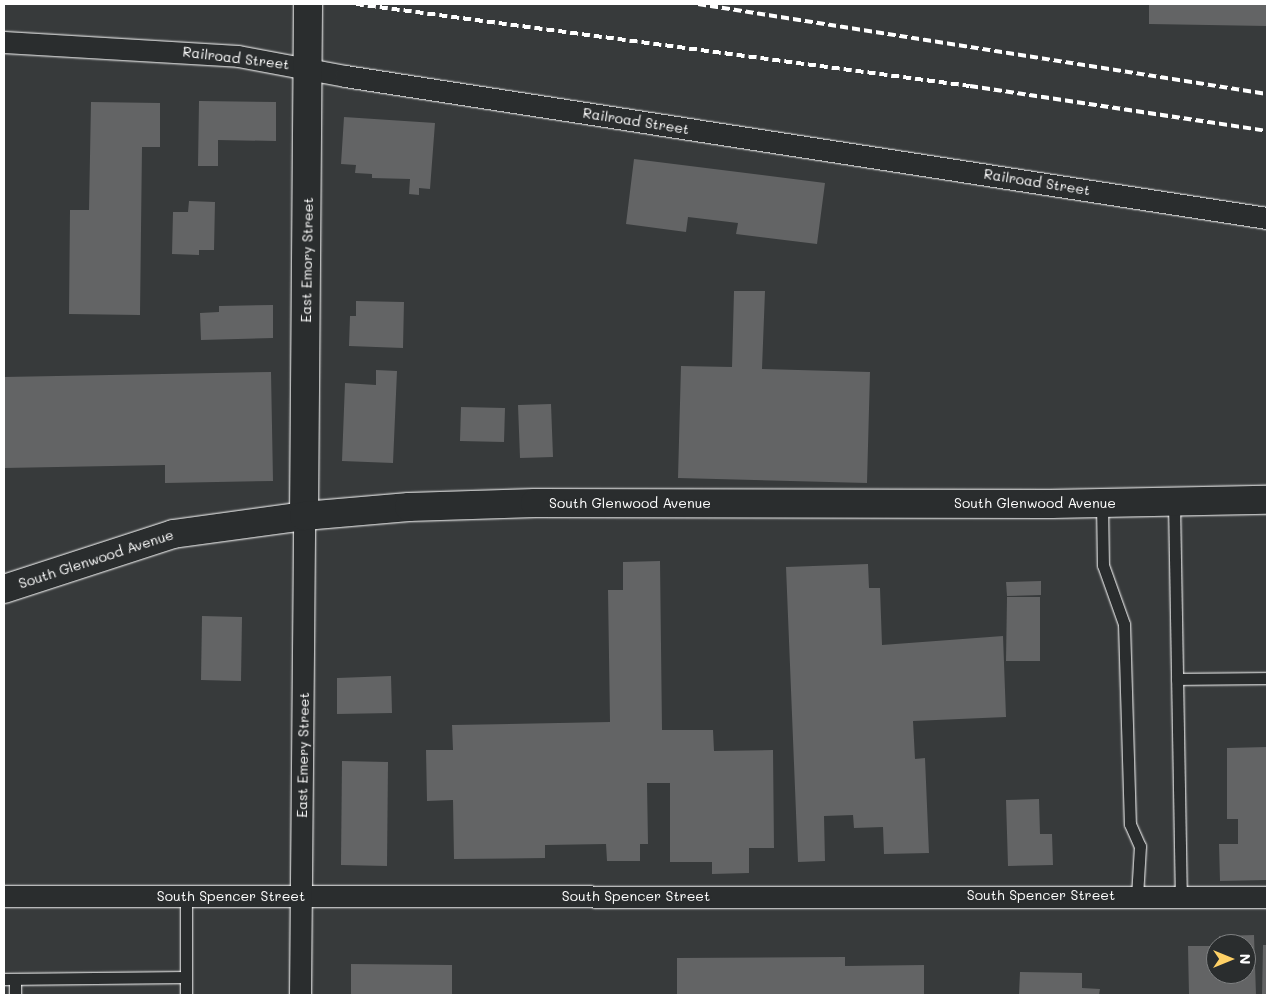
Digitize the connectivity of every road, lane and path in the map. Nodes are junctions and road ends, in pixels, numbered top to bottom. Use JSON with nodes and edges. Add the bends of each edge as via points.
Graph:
{"nodes":[{"id":1,"x":308,"y":4,"type":"edge"},
{"id":2,"x":4,"y":42,"type":"edge"},
{"id":3,"x":308,"y":67,"type":"junction"},
{"id":4,"x":1267,"y":218,"type":"edge"},
{"id":5,"x":1267,"y":500,"type":"edge"},
{"id":6,"x":1174,"y":502,"type":"junction"},
{"id":7,"x":1102,"y":503,"type":"junction"},
{"id":8,"x":304,"y":516,"type":"junction"},
{"id":9,"x":4,"y":588,"type":"edge"},
{"id":10,"x":1267,"y":678,"type":"edge"},
{"id":11,"x":1177,"y":679,"type":"junction"},
{"id":12,"x":4,"y":896,"type":"edge"},
{"id":13,"x":186,"y":896,"type":"junction"},
{"id":14,"x":300,"y":896,"type":"junction"},
{"id":15,"x":1137,"y":896,"type":"junction"},
{"id":16,"x":1181,"y":896,"type":"junction"},
{"id":17,"x":1267,"y":897,"type":"edge"},
{"id":18,"x":186,"y":977,"type":"junction"},
{"id":19,"x":9,"y":979,"type":"edge"},
{"id":20,"x":15,"y":995,"type":"edge"},
{"id":21,"x":186,"y":995,"type":"edge"},
{"id":22,"x":300,"y":995,"type":"edge"}],
"edges":[{"from":1,"to":3,"type":"main road","name":"East Emory Street"},
{"from":2,"to":3,"type":"street","name":"Railroad Street","via":[[238,56]]},
{"from":3,"to":4,"type":"street","name":"Railroad Street","via":[[345,76]]},
{"from":3,"to":8,"type":"main road","name":"East Emory Street"},
{"from":5,"to":6,"type":"main road","name":"South Glenwood Avenue"},
{"from":6,"to":7,"type":"main road","name":"South Glenwood Avenue"},
{"from":6,"to":11,"type":"lane"},
{"from":7,"to":8,"type":"main road","name":"South Glenwood Avenue","via":[[535,503],[409,507]]},
{"from":7,"to":15,"type":"lane","via":[[1103,565],[1124,624],[1130,824],[1140,846]]},
{"from":8,"to":9,"type":"main road","name":"South Glenwood Avenue","via":[[173,534]]},
{"from":8,"to":14,"type":"street","name":"East Emery Street","via":[[305,664]]},
{"from":10,"to":11,"type":"lane"},
{"from":11,"to":16,"type":"lane"},
{"from":12,"to":13,"type":"street","name":"South Spencer Street"},
{"from":13,"to":14,"type":"street","name":"South Spencer Street"},
{"from":13,"to":18,"type":"lane"},
{"from":14,"to":15,"type":"street","name":"South Spencer Street"},
{"from":14,"to":22,"type":"street","name":"East Emery Street"},
{"from":15,"to":16,"type":"street","name":"South Spencer Street"},
{"from":16,"to":17,"type":"street","name":"South Spencer Street"},
{"from":18,"to":19,"type":"lane"},
{"from":18,"to":21,"type":"lane"},
{"from":19,"to":20,"type":"lane"}]}
